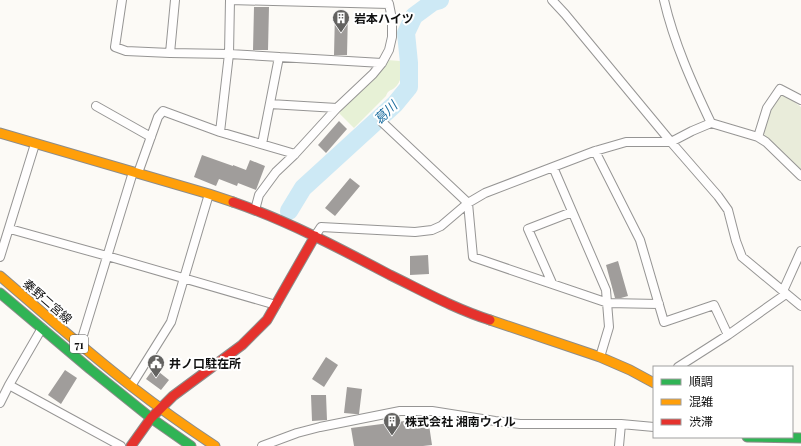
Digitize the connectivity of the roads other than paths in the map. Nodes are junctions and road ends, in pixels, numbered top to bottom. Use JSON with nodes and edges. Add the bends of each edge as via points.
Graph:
{"nodes":[{"id":1,"x":122,"y":0,"type":"edge"},
{"id":2,"x":175,"y":0,"type":"edge"},
{"id":3,"x":230,"y":0,"type":"edge"},
{"id":4,"x":552,"y":0,"type":"edge"},
{"id":5,"x":664,"y":0,"type":"edge"},
{"id":6,"x":388,"y":2,"type":"edge"},
{"id":7,"x":170,"y":53,"type":"junction"},
{"id":8,"x":229,"y":54,"type":"junction"},
{"id":9,"x":279,"y":57,"type":"junction"},
{"id":10,"x":382,"y":63,"type":"junction"},
{"id":11,"x":801,"y":100,"type":"edge"},
{"id":12,"x":270,"y":104,"type":"junction"},
{"id":13,"x":96,"y":106,"type":"dead end"},
{"id":14,"x":337,"y":108,"type":"junction"},
{"id":15,"x":382,"y":122,"type":"dead end"},
{"id":16,"x":711,"y":123,"type":"junction"},
{"id":17,"x":220,"y":132,"type":"junction"},
{"id":18,"x":0,"y":133,"type":"edge"},
{"id":19,"x":151,"y":137,"type":"junction"},
{"id":20,"x":758,"y":137,"type":"junction"},
{"id":21,"x":671,"y":142,"type":"junction"},
{"id":22,"x":36,"y":144,"type":"junction"},
{"id":23,"x":262,"y":144,"type":"junction"},
{"id":24,"x":596,"y":151,"type":"junction"},
{"id":25,"x":295,"y":154,"type":"junction"},
{"id":26,"x":553,"y":167,"type":"junction"},
{"id":27,"x":136,"y":172,"type":"junction"},
{"id":28,"x":801,"y":176,"type":"edge"},
{"id":29,"x":209,"y":194,"type":"junction"},
{"id":30,"x":468,"y":203,"type":"junction"},
{"id":31,"x":255,"y":210,"type":"junction"},
{"id":32,"x":572,"y":212,"type":"junction"},
{"id":33,"x":10,"y":229,"type":"junction"},
{"id":34,"x":315,"y":236,"type":"junction"},
{"id":35,"x":801,"y":251,"type":"edge"},
{"id":36,"x":107,"y":256,"type":"junction"},
{"id":37,"x":0,"y":257,"type":"edge"},
{"id":38,"x":0,"y":276,"type":"edge"},
{"id":39,"x":184,"y":278,"type":"junction"},
{"id":40,"x":552,"y":284,"type":"junction"},
{"id":41,"x":0,"y":293,"type":"edge"},
{"id":42,"x":784,"y":293,"type":"junction"},
{"id":43,"x":608,"y":303,"type":"junction"},
{"id":44,"x":659,"y":304,"type":"junction"},
{"id":45,"x":276,"y":305,"type":"junction"},
{"id":46,"x":801,"y":306,"type":"edge"},
{"id":47,"x":42,"y":328,"type":"junction"},
{"id":48,"x":728,"y":335,"type":"junction"},
{"id":49,"x":80,"y":345,"type":"junction"},
{"id":50,"x":600,"y":357,"type":"junction"},
{"id":51,"x":680,"y":366,"type":"edge"},
{"id":52,"x":653,"y":382,"type":"edge"},
{"id":53,"x":9,"y":385,"type":"junction"},
{"id":54,"x":132,"y":386,"type":"junction"},
{"id":55,"x":0,"y":403,"type":"edge"},
{"id":56,"x":161,"y":408,"type":"junction"},
{"id":57,"x":151,"y":418,"type":"junction"},
{"id":58,"x":621,"y":424,"type":"junction"},
{"id":59,"x":653,"y":427,"type":"edge"},
{"id":60,"x":121,"y":446,"type":"edge"},
{"id":61,"x":131,"y":446,"type":"edge"},
{"id":62,"x":191,"y":446,"type":"edge"},
{"id":63,"x":216,"y":446,"type":"edge"},
{"id":64,"x":262,"y":446,"type":"edge"},
{"id":65,"x":619,"y":446,"type":"edge"}],
"edges":[{"from":1,"to":7,"type":"street","via":[[115,47],[126,51]]},
{"from":2,"to":7,"type":"street"},
{"from":3,"to":6,"type":"street"},
{"from":3,"to":8,"type":"street"},
{"from":4,"to":21,"type":"street"},
{"from":5,"to":16,"type":"street","via":[[676,42]]},
{"from":6,"to":10,"type":"street","via":[[392,37]]},
{"from":7,"to":8,"type":"street"},
{"from":8,"to":9,"type":"street"},
{"from":8,"to":17,"type":"street"},
{"from":9,"to":10,"type":"street"},
{"from":9,"to":12,"type":"street"},
{"from":10,"to":14,"type":"street"},
{"from":11,"to":20,"type":"street","via":[[780,89],[767,108]]},
{"from":12,"to":14,"type":"street"},
{"from":12,"to":23,"type":"street"},
{"from":13,"to":19,"type":"street"},
{"from":14,"to":25,"type":"street"},
{"from":15,"to":30,"type":"street"},
{"from":16,"to":20,"type":"street"},
{"from":16,"to":21,"type":"street"},
{"from":17,"to":19,"type":"street","via":[[163,111],[158,117]]},
{"from":17,"to":23,"type":"street"},
{"from":18,"to":22,"type":"street"},
{"from":19,"to":27,"type":"street"},
{"from":20,"to":28,"type":"street"},
{"from":21,"to":24,"type":"street","via":[[626,142]]},
{"from":21,"to":42,"type":"street","via":[[728,210],[742,257]]},
{"from":22,"to":27,"type":"street"},
{"from":22,"to":33,"type":"street"},
{"from":23,"to":25,"type":"street"},
{"from":24,"to":26,"type":"street"},
{"from":24,"to":44,"type":"street","via":[[640,240]]},
{"from":25,"to":31,"type":"street","via":[[276,172],[259,195]]},
{"from":26,"to":30,"type":"street"},
{"from":26,"to":32,"type":"street"},
{"from":27,"to":29,"type":"street"},
{"from":27,"to":36,"type":"street"},
{"from":29,"to":31,"type":"street"},
{"from":29,"to":39,"type":"street"},
{"from":30,"to":34,"type":"street","via":[[441,226],[432,230],[415,232],[321,227]]},
{"from":30,"to":40,"type":"street","via":[[473,257]]},
{"from":31,"to":34,"type":"street"},
{"from":32,"to":40,"type":"street","via":[[528,229]]},
{"from":32,"to":43,"type":"street","via":[[606,290]]},
{"from":33,"to":36,"type":"street"},
{"from":33,"to":37,"type":"street"},
{"from":34,"to":45,"type":"street"},
{"from":34,"to":50,"type":"street","via":[[444,302]]},
{"from":35,"to":42,"type":"street"},
{"from":36,"to":39,"type":"street"},
{"from":36,"to":49,"type":"street"},
{"from":38,"to":49,"type":"street","name":"秦野二宮線","number":"71"},
{"from":39,"to":45,"type":"street"},
{"from":39,"to":54,"type":"street","via":[[172,322]]},
{"from":40,"to":43,"type":"street"},
{"from":41,"to":47,"type":"street","name":"秦野二宮線","number":"71"},
{"from":42,"to":46,"type":"street"},
{"from":42,"to":48,"type":"street"},
{"from":43,"to":44,"type":"street"},
{"from":43,"to":50,"type":"street","via":[[609,327]]},
{"from":44,"to":48,"type":"street","via":[[664,322],[714,305]]},
{"from":45,"to":56,"type":"street","via":[[267,320],[242,345],[173,396]]},
{"from":47,"to":53,"type":"street"},
{"from":47,"to":57,"type":"street","name":"秦野二宮線","number":"71"},
{"from":48,"to":51,"type":"street"},
{"from":49,"to":54,"type":"street","name":"秦野二宮線","number":"71"},
{"from":50,"to":52,"type":"street"},
{"from":53,"to":55,"type":"street"},
{"from":53,"to":60,"type":"street"},
{"from":54,"to":56,"type":"street","name":"秦野二宮線","number":"71"},
{"from":56,"to":57,"type":"street"},
{"from":56,"to":63,"type":"street","name":"秦野二宮線","number":"71"},
{"from":57,"to":61,"type":"street"},
{"from":57,"to":62,"type":"street","name":"秦野二宮線","number":"71"},
{"from":58,"to":59,"type":"street"},
{"from":58,"to":64,"type":"street","via":[[520,424],[432,411],[400,411],[320,426]]},
{"from":58,"to":65,"type":"street"}]}
